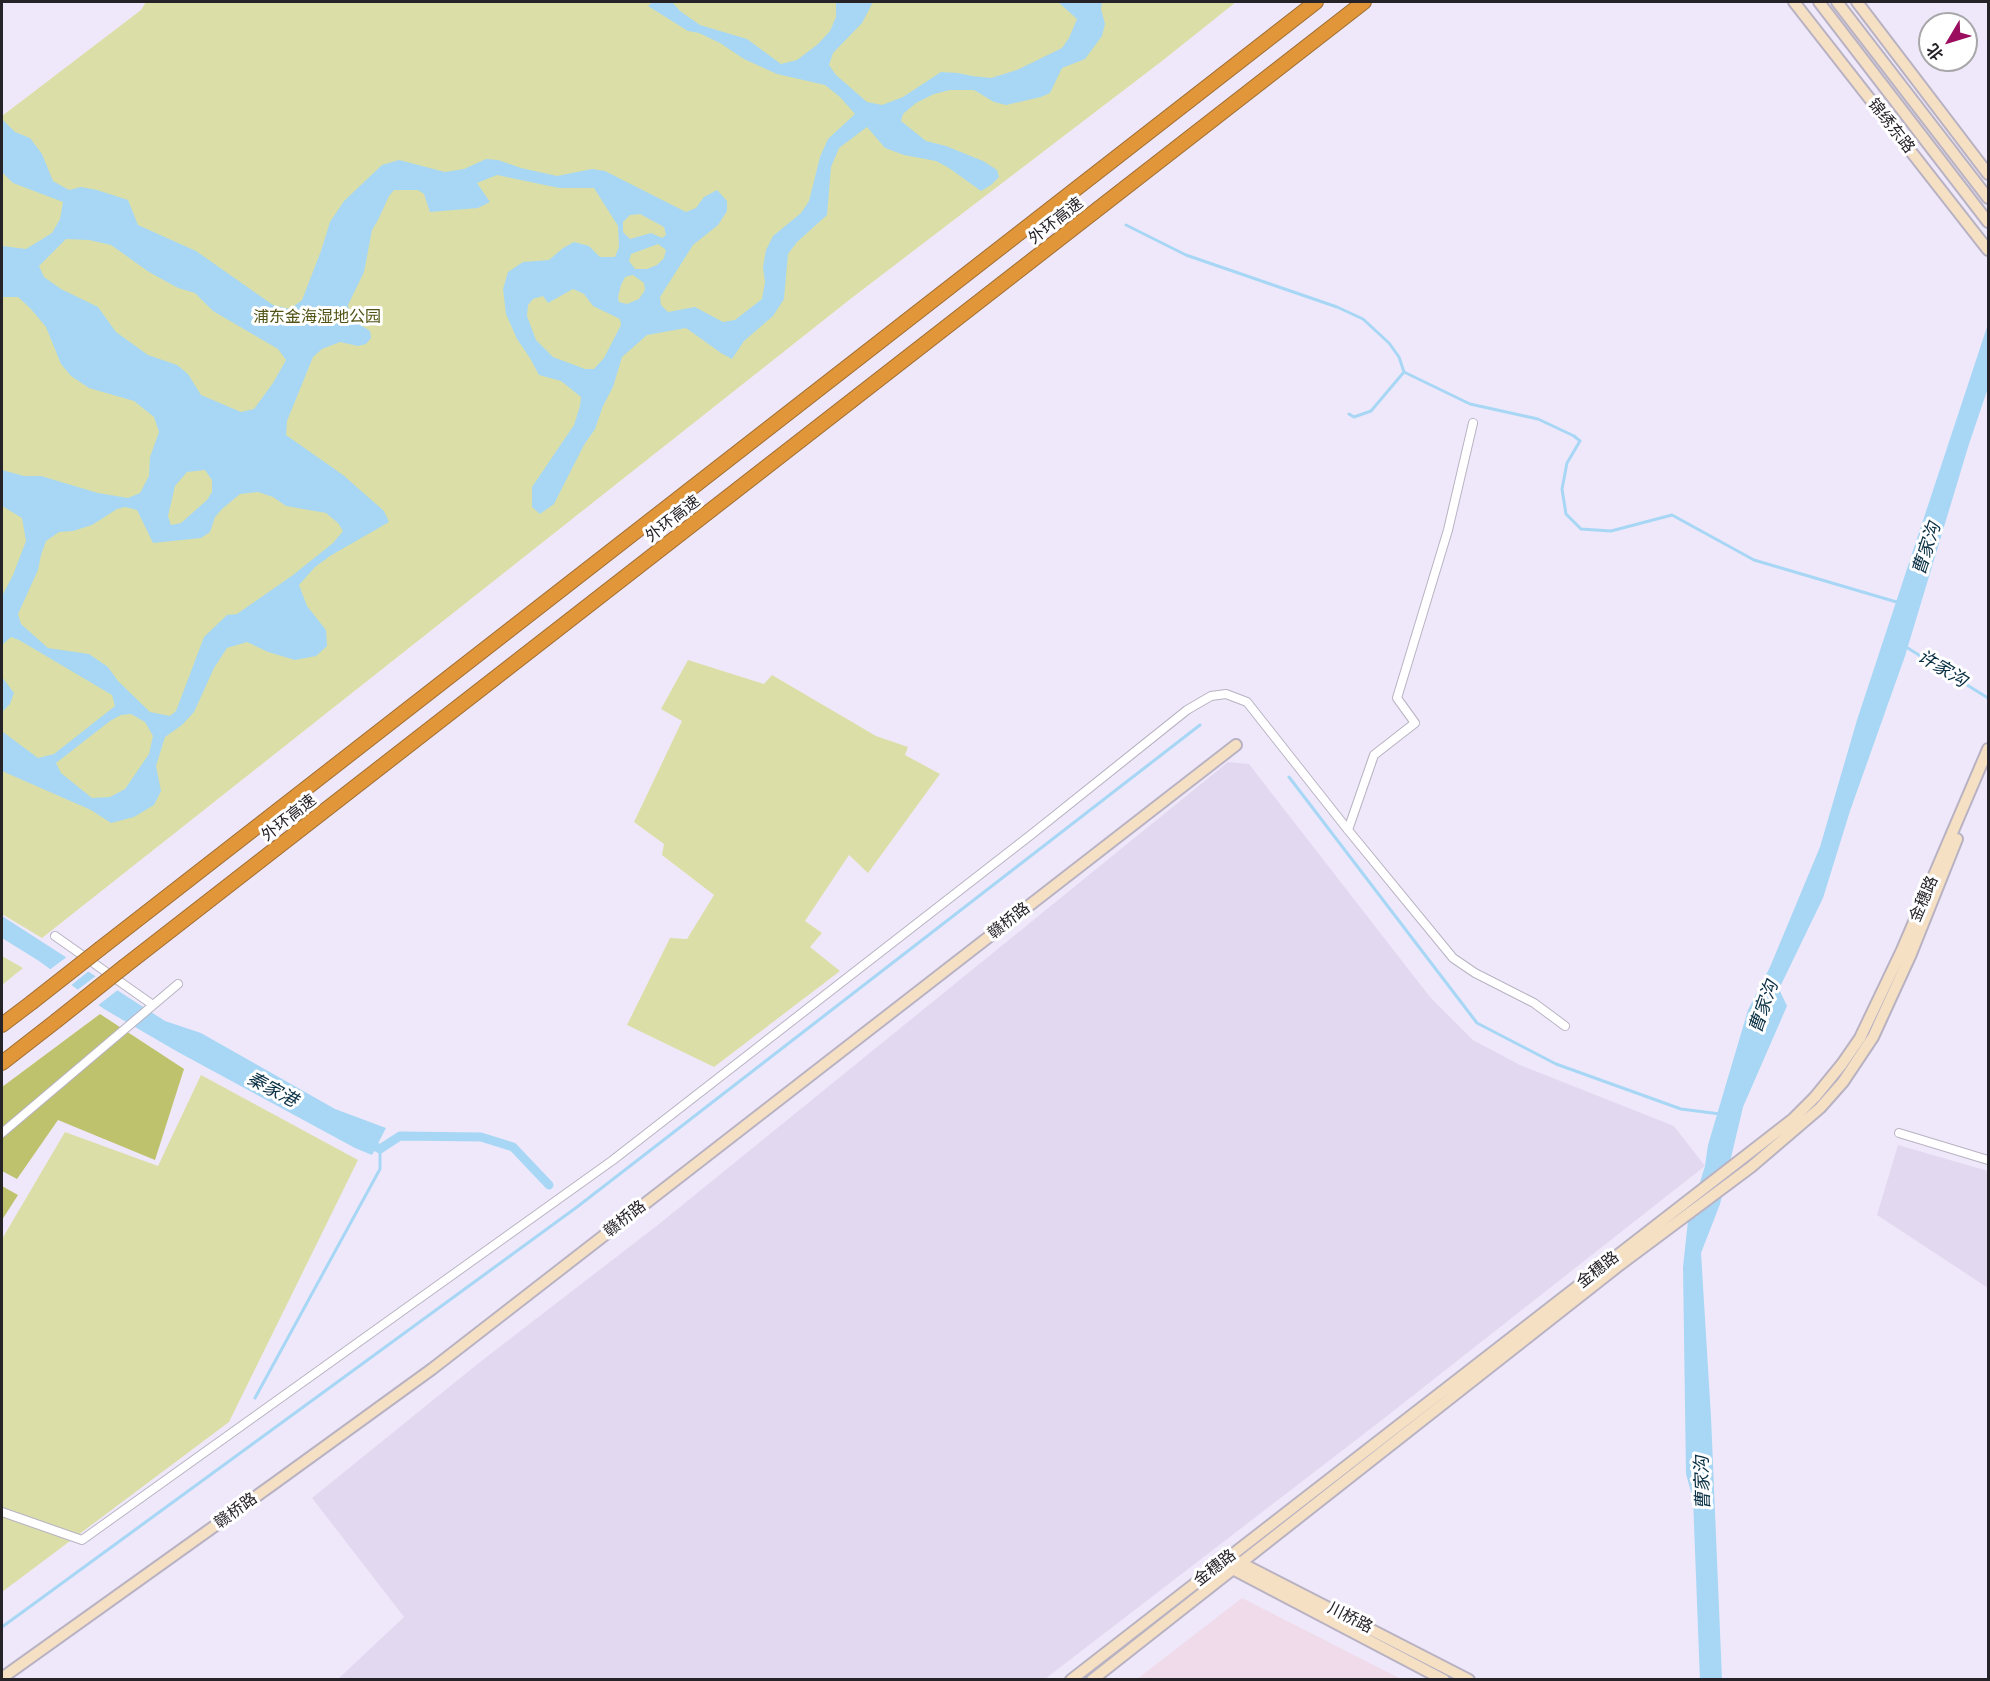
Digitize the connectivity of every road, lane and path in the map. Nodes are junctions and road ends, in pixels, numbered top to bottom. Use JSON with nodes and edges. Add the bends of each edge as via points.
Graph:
{"nodes":[{"id":1,"x":1316,"y":2,"type":"edge"},
{"id":2,"x":1364,"y":2,"type":"edge"},
{"id":3,"x":1794,"y":2,"type":"edge"},
{"id":4,"x":1819,"y":2,"type":"edge"},
{"id":5,"x":1837,"y":2,"type":"edge"},
{"id":6,"x":1857,"y":2,"type":"edge"},
{"id":7,"x":1989,"y":174,"type":"edge"},
{"id":8,"x":1989,"y":198,"type":"edge"},
{"id":9,"x":1989,"y":222,"type":"edge"},
{"id":10,"x":1989,"y":249,"type":"edge"},
{"id":11,"x":1473,"y":423,"type":"dead end"},
{"id":12,"x":1236,"y":745,"type":"dead end"},
{"id":13,"x":1989,"y":748,"type":"edge"},
{"id":14,"x":1989,"y":761,"type":"edge"},
{"id":15,"x":1348,"y":830,"type":"junction"},
{"id":16,"x":55,"y":936,"type":"dead end"},
{"id":17,"x":178,"y":984,"type":"dead end"},
{"id":18,"x":151,"y":1006,"type":"junction"},
{"id":19,"x":2,"y":1025,"type":"edge"},
{"id":20,"x":1565,"y":1026,"type":"dead end"},
{"id":21,"x":2,"y":1063,"type":"edge"},
{"id":22,"x":2,"y":1133,"type":"edge"},
{"id":23,"x":1899,"y":1134,"type":"dead end"},
{"id":24,"x":1989,"y":1160,"type":"edge"},
{"id":25,"x":1654,"y":1233,"type":"junction"},
{"id":26,"x":2,"y":1512,"type":"edge"},
{"id":27,"x":1226,"y":1560,"type":"junction"},
{"id":28,"x":1236,"y":1566,"type":"junction"},
{"id":29,"x":2,"y":1678,"type":"edge"},
{"id":30,"x":1071,"y":1680,"type":"edge"},
{"id":31,"x":1092,"y":1680,"type":"edge"},
{"id":32,"x":1444,"y":1680,"type":"edge"},
{"id":33,"x":1469,"y":1680,"type":"edge"}],
"edges":[{"from":1,"to":19,"type":"highway","name":"外环高速","bridge":true},
{"from":2,"to":21,"type":"highway","name":"外环高速","bridge":true},
{"from":3,"to":10,"type":"street","name":"锦绣东路"},
{"from":4,"to":9,"type":"street","name":"锦绣东路"},
{"from":5,"to":8,"type":"street","name":"锦绣东路"},
{"from":6,"to":7,"type":"street"},
{"from":11,"to":15,"type":"street","via":[[1448,530],[1397,698],[1415,723],[1374,755]]},
{"from":12,"to":29,"type":"street","name":"赣桥路","via":[[432,1369]]},
{"from":13,"to":25,"type":"street","name":"金穗路","via":[[1860,1038],[1793,1119],[1680,1205]]},
{"from":14,"to":25,"type":"street","name":"金穗路","via":[[1911,954],[1873,1037],[1844,1082],[1820,1108],[1751,1167],[1682,1219]]},
{"from":15,"to":20,"type":"street","via":[[1452,958],[1534,1003]]},
{"from":15,"to":26,"type":"street","via":[[1247,702],[1226,694],[1211,696],[1187,710],[613,1160],[82,1540]]},
{"from":16,"to":18,"type":"street"},
{"from":17,"to":18,"type":"street"},
{"from":18,"to":22,"type":"street"},
{"from":23,"to":24,"type":"street"},
{"from":25,"to":27,"type":"street","name":"金穗路"},
{"from":25,"to":28,"type":"street","name":"金穗路","via":[[1617,1267]]},
{"from":27,"to":28,"type":"street","name":"川桥路"},
{"from":27,"to":30,"type":"street","name":"金穗路"},
{"from":28,"to":31,"type":"street","name":"金穗路"},
{"from":28,"to":32,"type":"street","name":"川桥路"},
{"from":28,"to":33,"type":"street","name":"川桥路"}]}
